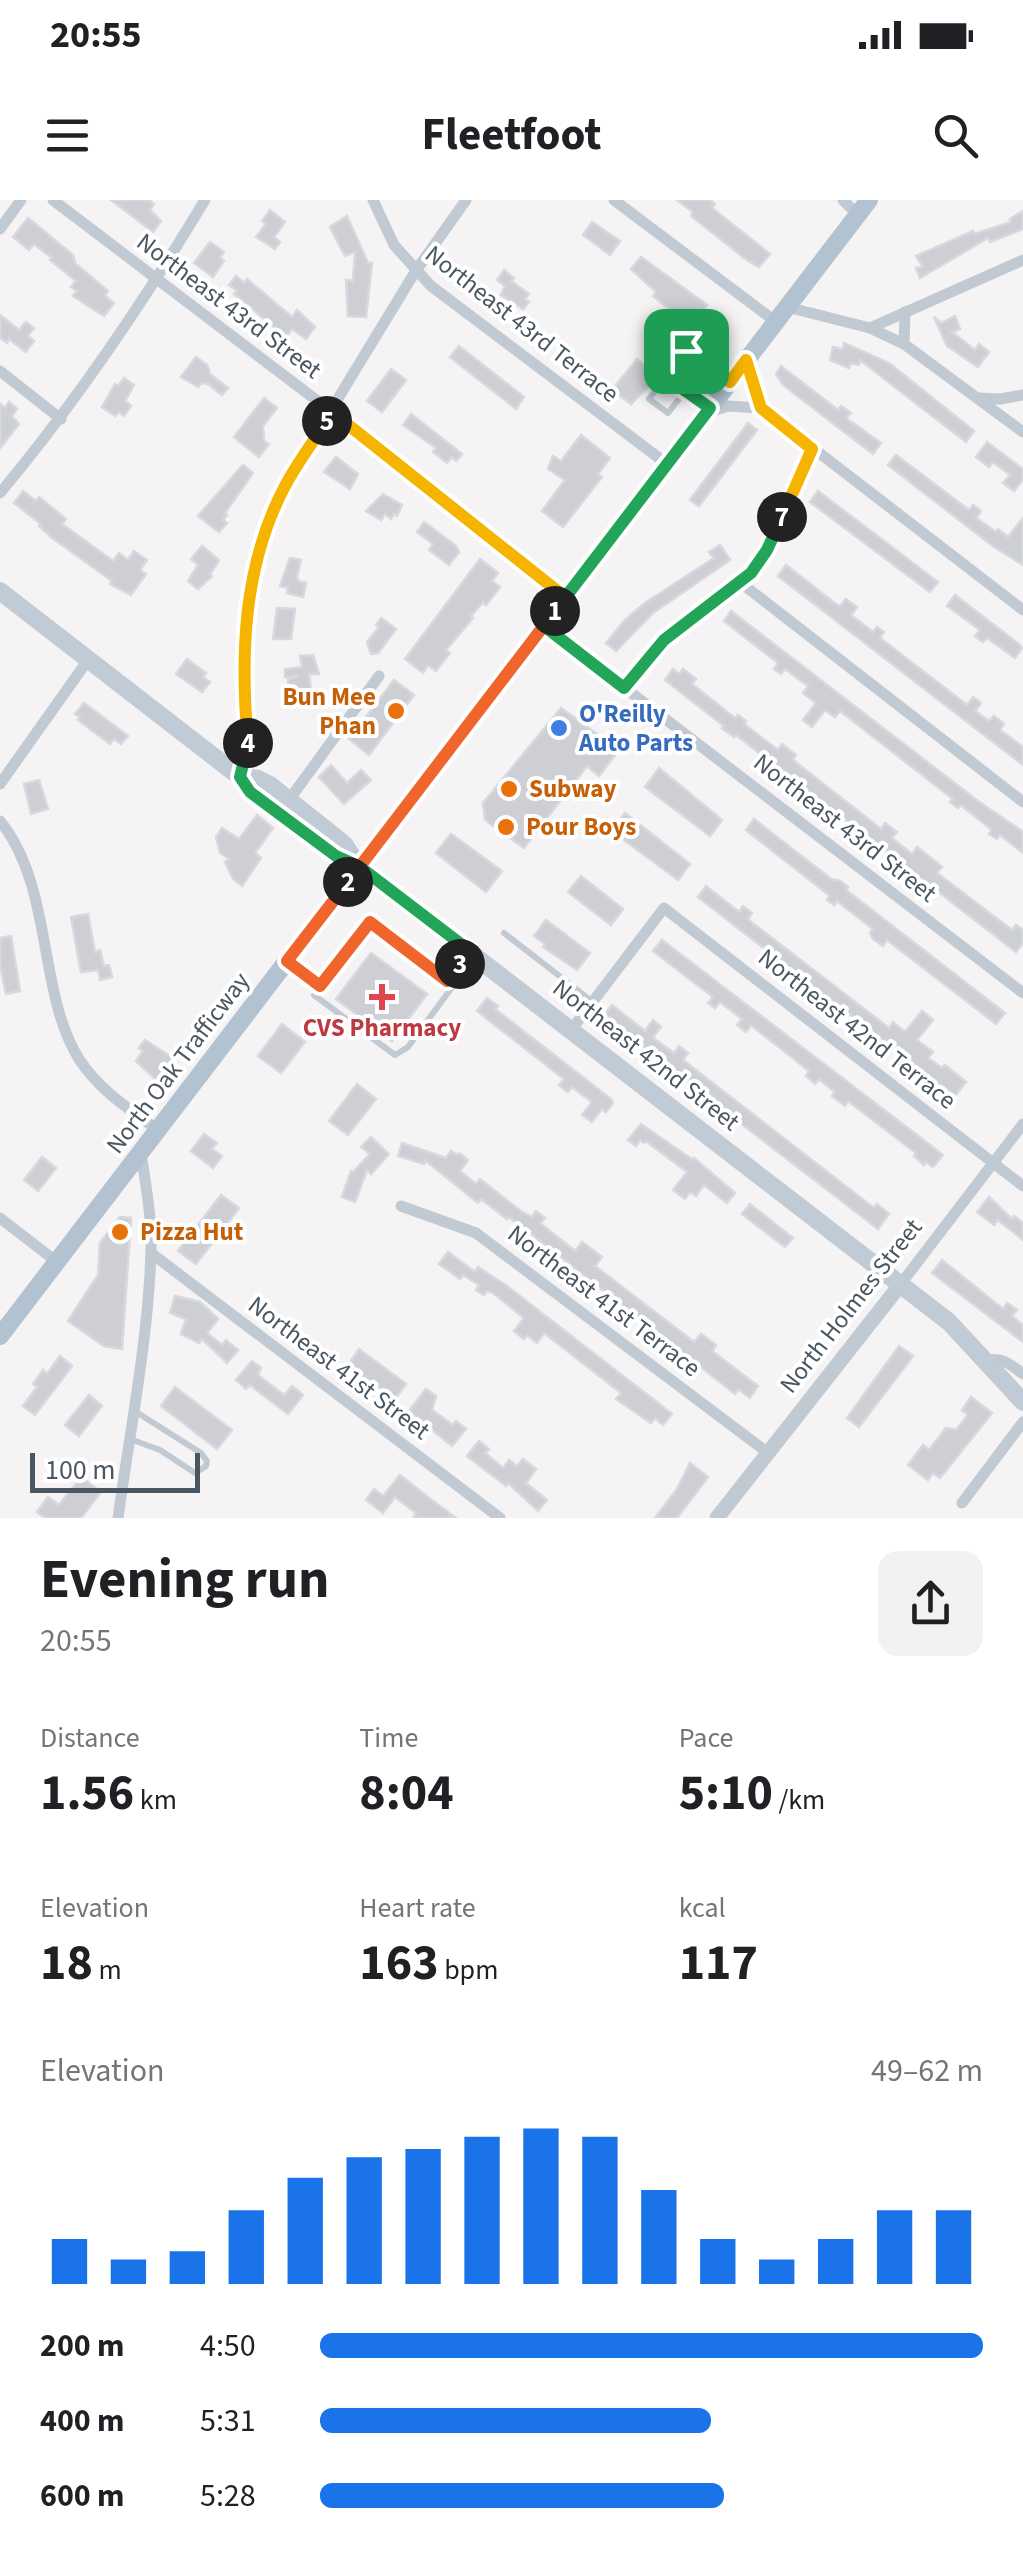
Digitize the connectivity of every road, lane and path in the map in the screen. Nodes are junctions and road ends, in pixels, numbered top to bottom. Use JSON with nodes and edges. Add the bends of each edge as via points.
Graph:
{"nodes":[{"id":1,"x":21,"y":200,"type":"edge"},
{"id":2,"x":53,"y":200,"type":"edge"},
{"id":3,"x":205,"y":200,"type":"edge"},
{"id":4,"x":374,"y":200,"type":"edge"},
{"id":5,"x":466,"y":200,"type":"edge"},
{"id":6,"x":614,"y":200,"type":"edge"},
{"id":7,"x":843,"y":200,"type":"edge"},
{"id":8,"x":863,"y":207,"type":"edge"},
{"id":9,"x":0,"y":229,"type":"edge"},
{"id":10,"x":1023,"y":260,"type":"edge"},
{"id":11,"x":415,"y":272,"type":"junction"},
{"id":12,"x":156,"y":281,"type":"junction"},
{"id":13,"x":905,"y":312,"type":"junction"},
{"id":14,"x":782,"y":314,"type":"junction"},
{"id":15,"x":870,"y":328,"type":"junction"},
{"id":16,"x":726,"y":335,"type":"dead end"},
{"id":17,"x":904,"y":344,"type":"junction"},
{"id":18,"x":686,"y":351,"type":"junction"},
{"id":19,"x":746,"y":360,"type":"junction"},
{"id":20,"x":0,"y":371,"type":"edge"},
{"id":21,"x":666,"y":377,"type":"junction"},
{"id":22,"x":730,"y":382,"type":"junction"},
{"id":23,"x":685,"y":391,"type":"junction"},
{"id":24,"x":1020,"y":396,"type":"edge"},
{"id":25,"x":980,"y":398,"type":"junction"},
{"id":26,"x":761,"y":408,"type":"junction"},
{"id":27,"x":708,"y":411,"type":"junction"},
{"id":28,"x":332,"y":412,"type":"junction"},
{"id":29,"x":61,"y":419,"type":"junction"},
{"id":30,"x":1011,"y":422,"type":"junction"},
{"id":31,"x":1023,"y":432,"type":"edge"},
{"id":32,"x":812,"y":449,"type":"junction"},
{"id":33,"x":667,"y":464,"type":"junction"},
{"id":34,"x":0,"y":493,"type":"edge"},
{"id":35,"x":741,"y":584,"type":"junction"},
{"id":36,"x":0,"y":590,"type":"edge"},
{"id":37,"x":565,"y":597,"type":"junction"},
{"id":38,"x":1023,"y":610,"type":"edge"},
{"id":39,"x":544,"y":626,"type":"junction"},
{"id":40,"x":88,"y":660,"type":"junction"},
{"id":41,"x":379,"y":676,"type":"dead end"},
{"id":42,"x":624,"y":688,"type":"junction"},
{"id":43,"x":240,"y":777,"type":"junction"},
{"id":44,"x":0,"y":784,"type":"edge"},
{"id":45,"x":289,"y":800,"type":"junction"},
{"id":46,"x":1023,"y":802,"type":"edge"},
{"id":47,"x":0,"y":821,"type":"edge"},
{"id":48,"x":360,"y":867,"type":"junction"},
{"id":49,"x":504,"y":934,"type":"dead end"},
{"id":50,"x":470,"y":951,"type":"junction"},
{"id":51,"x":287,"y":961,"type":"junction"},
{"id":52,"x":447,"y":981,"type":"junction"},
{"id":53,"x":320,"y":986,"type":"junction"},
{"id":54,"x":1023,"y":994,"type":"edge"},
{"id":55,"x":592,"y":1002,"type":"junction"},
{"id":56,"x":572,"y":1029,"type":"junction"},
{"id":57,"x":1023,"y":1124,"type":"edge"},
{"id":58,"x":158,"y":1130,"type":"junction"},
{"id":59,"x":141,"y":1153,"type":"junction"},
{"id":60,"x":993,"y":1163,"type":"junction"},
{"id":61,"x":1023,"y":1186,"type":"edge"},
{"id":62,"x":401,"y":1206,"type":"dead end"},
{"id":63,"x":0,"y":1218,"type":"edge"},
{"id":64,"x":151,"y":1253,"type":"junction"},
{"id":65,"x":57,"y":1262,"type":"junction"},
{"id":66,"x":900,"y":1285,"type":"junction"},
{"id":67,"x":0,"y":1336,"type":"edge"},
{"id":68,"x":984,"y":1361,"type":"junction"},
{"id":69,"x":1023,"y":1374,"type":"edge"},
{"id":70,"x":1023,"y":1402,"type":"edge"},
{"id":71,"x":133,"y":1410,"type":"junction"},
{"id":72,"x":1023,"y":1422,"type":"edge"},
{"id":73,"x":129,"y":1439,"type":"junction"},
{"id":74,"x":768,"y":1454,"type":"junction"},
{"id":75,"x":962,"y":1503,"type":"dead end"},
{"id":76,"x":118,"y":1518,"type":"edge"},
{"id":77,"x":500,"y":1518,"type":"edge"},
{"id":78,"x":717,"y":1518,"type":"edge"}],
"edges":[{"from":1,"to":9,"type":"street"},
{"from":2,"to":12,"type":"street","name":"Northeast 43rd Street"},
{"from":3,"to":12,"type":"street"},
{"from":4,"to":11,"type":"street","name":"Northeast 43rd Terrace","via":[[394,246]]},
{"from":5,"to":11,"type":"street"},
{"from":6,"to":14,"type":"street"},
{"from":7,"to":8,"type":"street"},
{"from":8,"to":14,"type":"main road","name":"North Oak Trafficway"},
{"from":10,"to":13,"type":"street"},
{"from":11,"to":28,"type":"street"},
{"from":11,"to":33,"type":"street","name":"Northeast 43rd Terrace"},
{"from":12,"to":28,"type":"street","name":"Northeast 43rd Street"},
{"from":12,"to":29,"type":"street"},
{"from":13,"to":15,"type":"street"},
{"from":13,"to":17,"type":"street"},
{"from":14,"to":15,"type":"street"},
{"from":14,"to":19,"type":"main road","name":"North Oak Trafficway"},
{"from":15,"to":17,"type":"street"},
{"from":16,"to":18,"type":"lane","via":[[708,322]]},
{"from":17,"to":25,"type":"street"},
{"from":18,"to":21,"type":"lane"},
{"from":18,"to":22,"type":"lane"},
{"from":19,"to":22,"type":"main road","name":"North Oak Trafficway"},
{"from":19,"to":26,"type":"street"},
{"from":20,"to":29,"type":"street"},
{"from":21,"to":23,"type":"lane"},
{"from":21,"to":23,"type":"lane","via":[[649,399],[668,414]]},
{"from":22,"to":27,"type":"main road","name":"North Oak Trafficway"},
{"from":23,"to":27,"type":"lane"},
{"from":24,"to":25,"type":"street"},
{"from":24,"to":30,"type":"street"},
{"from":25,"to":30,"type":"street"},
{"from":26,"to":27,"type":"street"},
{"from":26,"to":32,"type":"street"},
{"from":27,"to":33,"type":"main road","name":"North Oak Trafficway"},
{"from":28,"to":37,"type":"street","name":"Northeast 43rd Street"},
{"from":28,"to":43,"type":"street","via":[[283,489],[261,544],[246,626],[248,742]]},
{"from":29,"to":34,"type":"street"},
{"from":30,"to":31,"type":"street"},
{"from":32,"to":35,"type":"street","via":[[767,550]]},
{"from":32,"to":38,"type":"street"},
{"from":33,"to":37,"type":"main road","name":"North Oak Trafficway"},
{"from":35,"to":42,"type":"street","via":[[664,640]]},
{"from":35,"to":46,"type":"street"},
{"from":36,"to":40,"type":"main road"},
{"from":37,"to":39,"type":"main road","name":"North Oak Trafficway"},
{"from":39,"to":42,"type":"street","name":"Northeast 43rd Street"},
{"from":39,"to":48,"type":"main road","name":"North Oak Trafficway"},
{"from":40,"to":43,"type":"main road"},
{"from":40,"to":44,"type":"street"},
{"from":41,"to":45,"type":"street"},
{"from":42,"to":54,"type":"street","name":"Northeast 43rd Street"},
{"from":43,"to":45,"type":"main road","via":[[258,779]]},
{"from":43,"to":48,"type":"main road","via":[[250,792]]},
{"from":45,"to":48,"type":"main road","via":[[344,844]]},
{"from":47,"to":58,"type":"street","via":[[25,865],[71,1043],[106,1091]]},
{"from":48,"to":50,"type":"main road","name":"Northeast 42nd Street"},
{"from":48,"to":51,"type":"main road","name":"North Oak Trafficway"},
{"from":49,"to":55,"type":"lane"},
{"from":50,"to":52,"type":"lane"},
{"from":50,"to":56,"type":"main road","name":"Northeast 42nd Street"},
{"from":51,"to":53,"type":"lane"},
{"from":51,"to":58,"type":"main road","name":"North Oak Trafficway"},
{"from":52,"to":53,"type":"lane","via":[[370,922]]},
{"from":52,"to":53,"type":"lane","via":[[453,986],[395,1055],[314,995]]},
{"from":55,"to":56,"type":"street"},
{"from":55,"to":60,"type":"street","name":"Northeast 42nd Terrace","via":[[664,908]]},
{"from":56,"to":66,"type":"main road","name":"Northeast 42nd Street"},
{"from":57,"to":60,"type":"street","name":"North Holmes Street"},
{"from":58,"to":59,"type":"main road","name":"North Oak Trafficway"},
{"from":59,"to":64,"type":"street"},
{"from":59,"to":65,"type":"main road","name":"North Oak Trafficway"},
{"from":60,"to":61,"type":"street","name":"Northeast 42nd Terrace"},
{"from":60,"to":66,"type":"street","name":"North Holmes Street"},
{"from":62,"to":74,"type":"street","name":"Northeast 41st Terrace","via":[[476,1233]]},
{"from":63,"to":65,"type":"street"},
{"from":64,"to":71,"type":"street"},
{"from":64,"to":77,"type":"street","name":"Northeast 41st Street"},
{"from":65,"to":67,"type":"main road","name":"North Oak Trafficway"},
{"from":66,"to":68,"type":"main road","name":"Northeast 42nd Street","via":[[967,1337]]},
{"from":66,"to":74,"type":"street","name":"North Holmes Street"},
{"from":68,"to":69,"type":"street","via":[[1003,1360]]},
{"from":68,"to":70,"type":"main road","name":"Northeast 42nd Street"},
{"from":71,"to":73,"type":"street"},
{"from":71,"to":73,"type":"lane","via":[[201,1452],[206,1466],[195,1473]]},
{"from":72,"to":75,"type":"street"},
{"from":73,"to":76,"type":"street"},
{"from":74,"to":78,"type":"street","name":"North Holmes Street"}]}
